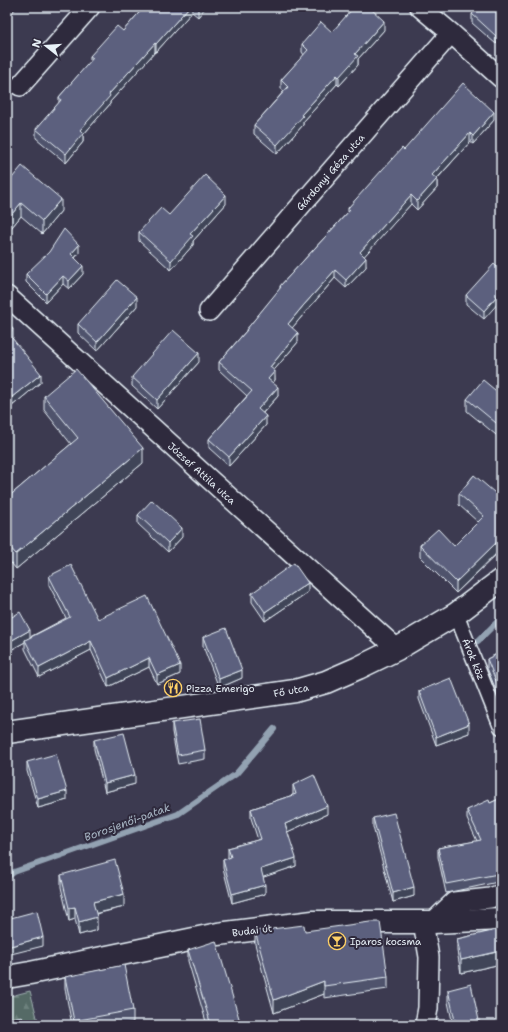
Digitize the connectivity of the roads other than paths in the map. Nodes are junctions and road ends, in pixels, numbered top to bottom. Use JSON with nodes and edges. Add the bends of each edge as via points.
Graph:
{"nodes":[{"id":1,"x":90,"y":7,"type":"edge"},
{"id":2,"x":420,"y":7,"type":"edge"},
{"id":3,"x":451,"y":33,"type":"junction"},
{"id":4,"x":501,"y":78,"type":"edge"},
{"id":5,"x":20,"y":86,"type":"dead end"},
{"id":6,"x":7,"y":296,"type":"edge"},
{"id":7,"x":210,"y":311,"type":"dead end"},
{"id":8,"x":501,"y":580,"type":"edge"},
{"id":9,"x":456,"y":614,"type":"junction"},
{"id":10,"x":396,"y":649,"type":"junction"},
{"id":11,"x":501,"y":727,"type":"edge"},
{"id":12,"x":7,"y":732,"type":"edge"},
{"id":13,"x":501,"y":894,"type":"edge"},
{"id":14,"x":501,"y":919,"type":"edge"},
{"id":15,"x":428,"y":922,"type":"junction"},
{"id":16,"x":7,"y":977,"type":"edge"},
{"id":17,"x":425,"y":1025,"type":"edge"}],
"edges":[{"from":1,"to":5,"type":"street"},
{"from":2,"to":3,"type":"street"},
{"from":3,"to":4,"type":"street"},
{"from":3,"to":7,"type":"street","name":"Gárdonyi Géza utca"},
{"from":6,"to":10,"type":"street","name":"József Attila utca"},
{"from":8,"to":9,"type":"street","name":"Fő utca"},
{"from":9,"to":10,"type":"street","name":"Fő utca"},
{"from":9,"to":11,"type":"street","name":"Árok köz"},
{"from":10,"to":12,"type":"street","name":"Fő utca","via":[[326,682],[295,691]]},
{"from":13,"to":15,"type":"street","via":[[490,898],[454,902]]},
{"from":14,"to":15,"type":"street","name":"Budai út"},
{"from":15,"to":16,"type":"street","name":"Budai út","via":[[313,922],[218,934]]},
{"from":15,"to":17,"type":"street","via":[[428,1008]]}]}
